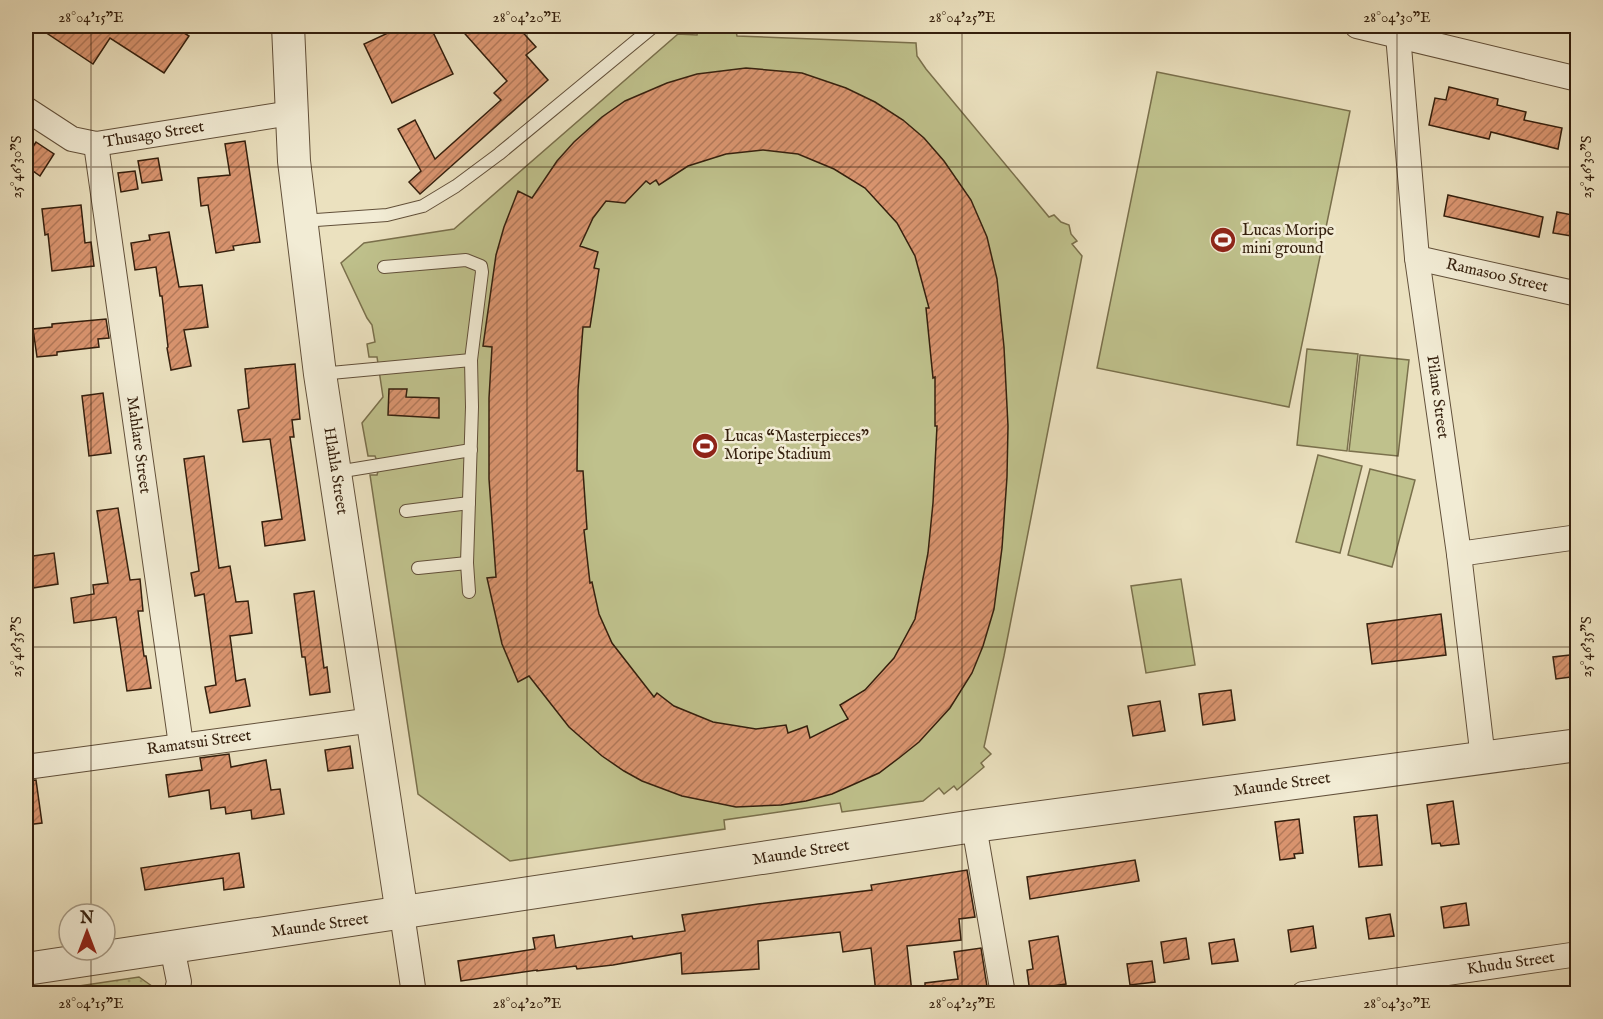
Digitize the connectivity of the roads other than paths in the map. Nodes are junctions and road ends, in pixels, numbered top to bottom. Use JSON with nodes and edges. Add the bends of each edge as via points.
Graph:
{"nodes":[{"id":1,"x":288,"y":26,"type":"edge"},
{"id":2,"x":654,"y":26,"type":"edge"},
{"id":3,"x":1357,"y":26,"type":"edge"},
{"id":4,"x":1398,"y":35,"type":"junction"},
{"id":5,"x":1578,"y":79,"type":"edge"},
{"id":6,"x":26,"y":109,"type":"edge"},
{"id":7,"x":291,"y":113,"type":"junction"},
{"id":8,"x":96,"y":144,"type":"junction"},
{"id":9,"x":301,"y":221,"type":"junction"},
{"id":10,"x":1417,"y":258,"type":"junction"},
{"id":11,"x":384,"y":267,"type":"dead end"},
{"id":12,"x":1578,"y":294,"type":"edge"},
{"id":13,"x":471,"y":360,"type":"junction"},
{"id":14,"x":320,"y":374,"type":"junction"},
{"id":15,"x":471,"y":450,"type":"junction"},
{"id":16,"x":335,"y":473,"type":"junction"},
{"id":17,"x":470,"y":503,"type":"junction"},
{"id":18,"x":406,"y":512,"type":"dead end"},
{"id":19,"x":1578,"y":537,"type":"edge"},
{"id":20,"x":1459,"y":554,"type":"junction"},
{"id":21,"x":467,"y":563,"type":"junction"},
{"id":22,"x":418,"y":568,"type":"dead end"},
{"id":23,"x":469,"y":592,"type":"dead end"},
{"id":24,"x":373,"y":720,"type":"junction"},
{"id":25,"x":181,"y":745,"type":"junction"},
{"id":26,"x":1578,"y":745,"type":"edge"},
{"id":27,"x":1482,"y":759,"type":"junction"},
{"id":28,"x":26,"y":767,"type":"edge"},
{"id":29,"x":974,"y":826,"type":"junction"},
{"id":30,"x":402,"y":914,"type":"junction"},
{"id":31,"x":172,"y":947,"type":"junction"},
{"id":32,"x":1578,"y":954,"type":"edge"},
{"id":33,"x":26,"y":969,"type":"edge"},
{"id":34,"x":176,"y":993,"type":"edge"},
{"id":35,"x":414,"y":993,"type":"edge"},
{"id":36,"x":1003,"y":993,"type":"edge"},
{"id":37,"x":1303,"y":993,"type":"edge"}],
"edges":[{"from":1,"to":7,"type":"street","name":"Hlahla Street"},
{"from":2,"to":9,"type":"lane","via":[[499,154],[423,206],[387,215]]},
{"from":3,"to":4,"type":"street"},
{"from":4,"to":5,"type":"street"},
{"from":4,"to":10,"type":"street","name":"Pilane Street"},
{"from":6,"to":8,"type":"street","name":"Thusago Street","via":[[72,139]]},
{"from":7,"to":8,"type":"street","name":"Thusago Street"},
{"from":7,"to":9,"type":"street","name":"Hlahla Street"},
{"from":8,"to":25,"type":"street","name":"Mahlare Street"},
{"from":9,"to":14,"type":"street","name":"Hlahla Street"},
{"from":10,"to":12,"type":"street","name":"Ramasoo Street"},
{"from":10,"to":20,"type":"street","name":"Pilane Street"},
{"from":11,"to":13,"type":"lane","via":[[466,260],[481,266]]},
{"from":13,"to":14,"type":"lane"},
{"from":13,"to":15,"type":"lane"},
{"from":14,"to":16,"type":"street","name":"Hlahla Street"},
{"from":15,"to":16,"type":"lane"},
{"from":15,"to":17,"type":"lane"},
{"from":16,"to":24,"type":"street","name":"Hlahla Street"},
{"from":17,"to":18,"type":"lane"},
{"from":17,"to":21,"type":"lane"},
{"from":19,"to":20,"type":"street"},
{"from":20,"to":27,"type":"street","name":"Pilane Street"},
{"from":21,"to":22,"type":"lane"},
{"from":21,"to":23,"type":"lane"},
{"from":24,"to":25,"type":"street","name":"Ramatsui Street"},
{"from":24,"to":30,"type":"street","name":"Hlahla Street"},
{"from":25,"to":28,"type":"street","name":"Ramatsui Street"},
{"from":26,"to":27,"type":"street","name":"Maunde Street"},
{"from":27,"to":29,"type":"street","name":"Maunde Street"},
{"from":29,"to":30,"type":"street","name":"Maunde Street"},
{"from":29,"to":36,"type":"street"},
{"from":30,"to":31,"type":"street","name":"Maunde Street"},
{"from":30,"to":35,"type":"street"},
{"from":31,"to":33,"type":"street","name":"Maunde Street"},
{"from":31,"to":34,"type":"street","via":[[179,982]]},
{"from":32,"to":37,"type":"street","name":"Khudu Street"}]}
